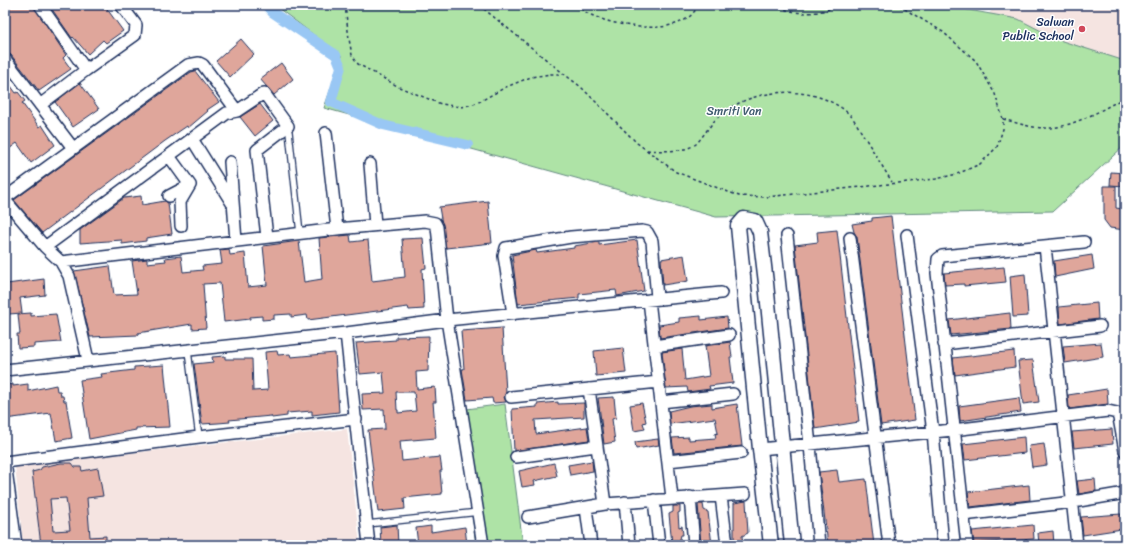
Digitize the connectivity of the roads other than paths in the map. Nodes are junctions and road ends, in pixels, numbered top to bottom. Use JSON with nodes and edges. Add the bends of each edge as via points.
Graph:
{"nodes":[{"id":1,"x":40,"y":5,"type":"edge"},
{"id":2,"x":121,"y":5,"type":"edge"},
{"id":3,"x":5,"y":59,"type":"edge"},
{"id":4,"x":86,"y":70,"type":"junction"},
{"id":5,"x":40,"y":105,"type":"junction"},
{"id":6,"x":237,"y":111,"type":"junction"},
{"id":7,"x":289,"y":132,"type":"dead end"},
{"id":8,"x":326,"y":133,"type":"dead end"},
{"id":9,"x":192,"y":139,"type":"junction"},
{"id":10,"x":73,"y":148,"type":"junction"},
{"id":11,"x":169,"y":156,"type":"junction"},
{"id":12,"x":230,"y":162,"type":"dead end"},
{"id":13,"x":370,"y":164,"type":"dead end"},
{"id":14,"x":190,"y":185,"type":"junction"},
{"id":15,"x":169,"y":196,"type":"dead end"},
{"id":16,"x":5,"y":199,"type":"edge"},
{"id":17,"x":233,"y":206,"type":"junction"},
{"id":18,"x":375,"y":225,"type":"junction"},
{"id":19,"x":181,"y":226,"type":"dead end"},
{"id":20,"x":337,"y":229,"type":"junction"},
{"id":21,"x":300,"y":233,"type":"junction"},
{"id":22,"x":908,"y":234,"type":"dead end"},
{"id":23,"x":787,"y":236,"type":"dead end"},
{"id":24,"x":267,"y":237,"type":"junction"},
{"id":25,"x":850,"y":238,"type":"dead end"},
{"id":26,"x":236,"y":241,"type":"junction"},
{"id":27,"x":1084,"y":242,"type":"dead end"},
{"id":28,"x":1045,"y":246,"type":"junction"},
{"id":29,"x":45,"y":247,"type":"junction"},
{"id":30,"x":61,"y":262,"type":"junction"},
{"id":31,"x":721,"y":293,"type":"dead end"},
{"id":32,"x":653,"y":299,"type":"junction"},
{"id":33,"x":514,"y":314,"type":"junction"},
{"id":34,"x":447,"y":320,"type":"junction"},
{"id":35,"x":1100,"y":326,"type":"dead end"},
{"id":36,"x":1054,"y":332,"type":"junction"},
{"id":37,"x":346,"y":333,"type":"junction"},
{"id":38,"x":729,"y":335,"type":"dead end"},
{"id":39,"x":944,"y":344,"type":"junction"},
{"id":40,"x":654,"y":346,"type":"junction"},
{"id":41,"x":188,"y":351,"type":"junction"},
{"id":42,"x":88,"y":360,"type":"junction"},
{"id":43,"x":5,"y":370,"type":"edge"},
{"id":44,"x":659,"y":382,"type":"junction"},
{"id":45,"x":589,"y":389,"type":"junction"},
{"id":46,"x":734,"y":394,"type":"dead end"},
{"id":47,"x":511,"y":397,"type":"dead end"},
{"id":48,"x":661,"y":402,"type":"junction"},
{"id":49,"x":1063,"y":418,"type":"junction"},
{"id":50,"x":356,"y":419,"type":"junction"},
{"id":51,"x":953,"y":430,"type":"junction"},
{"id":52,"x":933,"y":432,"type":"junction"},
{"id":53,"x":199,"y":437,"type":"junction"},
{"id":54,"x":876,"y":439,"type":"junction"},
{"id":55,"x":810,"y":445,"type":"junction"},
{"id":56,"x":596,"y":446,"type":"junction"},
{"id":57,"x":782,"y":446,"type":"junction"},
{"id":58,"x":760,"y":449,"type":"junction"},
{"id":59,"x":1125,"y":451,"type":"edge"},
{"id":60,"x":741,"y":453,"type":"dead end"},
{"id":61,"x":516,"y":457,"type":"dead end"},
{"id":62,"x":668,"y":461,"type":"junction"},
{"id":63,"x":5,"y":462,"type":"edge"},
{"id":64,"x":1125,"y":493,"type":"edge"},
{"id":65,"x":745,"y":494,"type":"dead end"},
{"id":66,"x":721,"y":496,"type":"junction"},
{"id":67,"x":690,"y":497,"type":"junction"},
{"id":68,"x":672,"y":498,"type":"junction"},
{"id":69,"x":654,"y":500,"type":"junction"},
{"id":70,"x":625,"y":502,"type":"junction"},
{"id":71,"x":1073,"y":502,"type":"junction"},
{"id":72,"x":605,"y":504,"type":"junction"},
{"id":73,"x":586,"y":508,"type":"junction"},
{"id":74,"x":479,"y":512,"type":"junction"},
{"id":75,"x":963,"y":515,"type":"junction"},
{"id":76,"x":528,"y":517,"type":"dead end"},
{"id":77,"x":367,"y":524,"type":"junction"},
{"id":78,"x":16,"y":545,"type":"edge"},
{"id":79,"x":370,"y":545,"type":"edge"},
{"id":80,"x":483,"y":545,"type":"edge"},
{"id":81,"x":591,"y":545,"type":"edge"},
{"id":82,"x":629,"y":545,"type":"edge"},
{"id":83,"x":659,"y":545,"type":"edge"},
{"id":84,"x":694,"y":545,"type":"edge"},
{"id":85,"x":727,"y":545,"type":"edge"},
{"id":86,"x":771,"y":545,"type":"edge"},
{"id":87,"x":792,"y":545,"type":"edge"},
{"id":88,"x":819,"y":545,"type":"edge"},
{"id":89,"x":889,"y":545,"type":"edge"},
{"id":90,"x":944,"y":545,"type":"edge"},
{"id":91,"x":967,"y":545,"type":"edge"},
{"id":92,"x":1077,"y":545,"type":"edge"}],
"edges":[{"from":1,"to":4,"type":"street"},
{"from":2,"to":4,"type":"street","via":[[136,25],[135,35]]},
{"from":3,"to":5,"type":"street"},
{"from":4,"to":5,"type":"street"},
{"from":5,"to":10,"type":"street"},
{"from":6,"to":9,"type":"street","via":[[227,113]]},
{"from":6,"to":10,"type":"street","via":[[203,65],[194,63]]},
{"from":6,"to":24,"type":"street","via":[[264,93],[288,126],[257,150]]},
{"from":7,"to":21,"type":"lane"},
{"from":8,"to":20,"type":"street"},
{"from":9,"to":11,"type":"street"},
{"from":9,"to":17,"type":"street"},
{"from":10,"to":16,"type":"street"},
{"from":11,"to":14,"type":"street"},
{"from":11,"to":29,"type":"street"},
{"from":12,"to":17,"type":"street"},
{"from":13,"to":18,"type":"street"},
{"from":14,"to":15,"type":"street"},
{"from":14,"to":19,"type":"street","via":[[180,202]]},
{"from":16,"to":29,"type":"street"},
{"from":17,"to":26,"type":"street"},
{"from":18,"to":20,"type":"street"},
{"from":18,"to":34,"type":"street","via":[[425,221],[435,223]]},
{"from":20,"to":21,"type":"street"},
{"from":21,"to":24,"type":"street"},
{"from":22,"to":52,"type":"street"},
{"from":23,"to":55,"type":"street"},
{"from":24,"to":26,"type":"street"},
{"from":25,"to":54,"type":"street"},
{"from":26,"to":30,"type":"street"},
{"from":27,"to":28,"type":"street"},
{"from":28,"to":36,"type":"street"},
{"from":28,"to":39,"type":"street","via":[[942,256],[938,259]]},
{"from":29,"to":30,"type":"street"},
{"from":30,"to":42,"type":"street","via":[[73,290]]},
{"from":31,"to":32,"type":"street"},
{"from":32,"to":33,"type":"street"},
{"from":32,"to":33,"type":"street","via":[[652,241],[647,232],[571,237],[506,248],[504,256]]},
{"from":32,"to":40,"type":"street"},
{"from":33,"to":34,"type":"street"},
{"from":34,"to":37,"type":"street"},
{"from":34,"to":74,"type":"street"},
{"from":35,"to":36,"type":"street"},
{"from":36,"to":39,"type":"street"},
{"from":36,"to":49,"type":"street"},
{"from":37,"to":41,"type":"street"},
{"from":37,"to":50,"type":"street"},
{"from":38,"to":40,"type":"street"},
{"from":39,"to":51,"type":"street"},
{"from":40,"to":44,"type":"street"},
{"from":41,"to":42,"type":"street"},
{"from":41,"to":53,"type":"lane"},
{"from":42,"to":43,"type":"street"},
{"from":44,"to":45,"type":"street"},
{"from":44,"to":48,"type":"street"},
{"from":45,"to":47,"type":"street"},
{"from":45,"to":56,"type":"street"},
{"from":46,"to":48,"type":"street"},
{"from":48,"to":62,"type":"street"},
{"from":49,"to":51,"type":"street"},
{"from":49,"to":59,"type":"street","via":[[1108,411],[1117,413]]},
{"from":49,"to":71,"type":"street"},
{"from":50,"to":53,"type":"street"},
{"from":50,"to":77,"type":"street"},
{"from":51,"to":52,"type":"street"},
{"from":51,"to":75,"type":"street"},
{"from":52,"to":54,"type":"street"},
{"from":52,"to":90,"type":"street"},
{"from":53,"to":63,"type":"street"},
{"from":54,"to":55,"type":"street"},
{"from":54,"to":89,"type":"street"},
{"from":55,"to":57,"type":"street"},
{"from":55,"to":88,"type":"street"},
{"from":56,"to":61,"type":"street"},
{"from":56,"to":72,"type":"street"},
{"from":57,"to":58,"type":"street"},
{"from":57,"to":58,"type":"street","via":[[760,232],[755,221],[744,219],[738,226]]},
{"from":57,"to":87,"type":"street"},
{"from":58,"to":86,"type":"street"},
{"from":60,"to":62,"type":"street"},
{"from":62,"to":68,"type":"street"},
{"from":63,"to":78,"type":"street"},
{"from":64,"to":71,"type":"street"},
{"from":65,"to":66,"type":"street"},
{"from":66,"to":67,"type":"street"},
{"from":66,"to":85,"type":"street"},
{"from":67,"to":68,"type":"street"},
{"from":67,"to":84,"type":"street"},
{"from":68,"to":69,"type":"street"},
{"from":69,"to":70,"type":"street"},
{"from":69,"to":83,"type":"street"},
{"from":70,"to":72,"type":"street"},
{"from":70,"to":82,"type":"street"},
{"from":71,"to":75,"type":"street"},
{"from":71,"to":92,"type":"street"},
{"from":72,"to":73,"type":"street"},
{"from":73,"to":76,"type":"street"},
{"from":73,"to":81,"type":"street"},
{"from":74,"to":77,"type":"lane"},
{"from":74,"to":80,"type":"street"},
{"from":75,"to":91,"type":"street"},
{"from":77,"to":79,"type":"street"}]}
